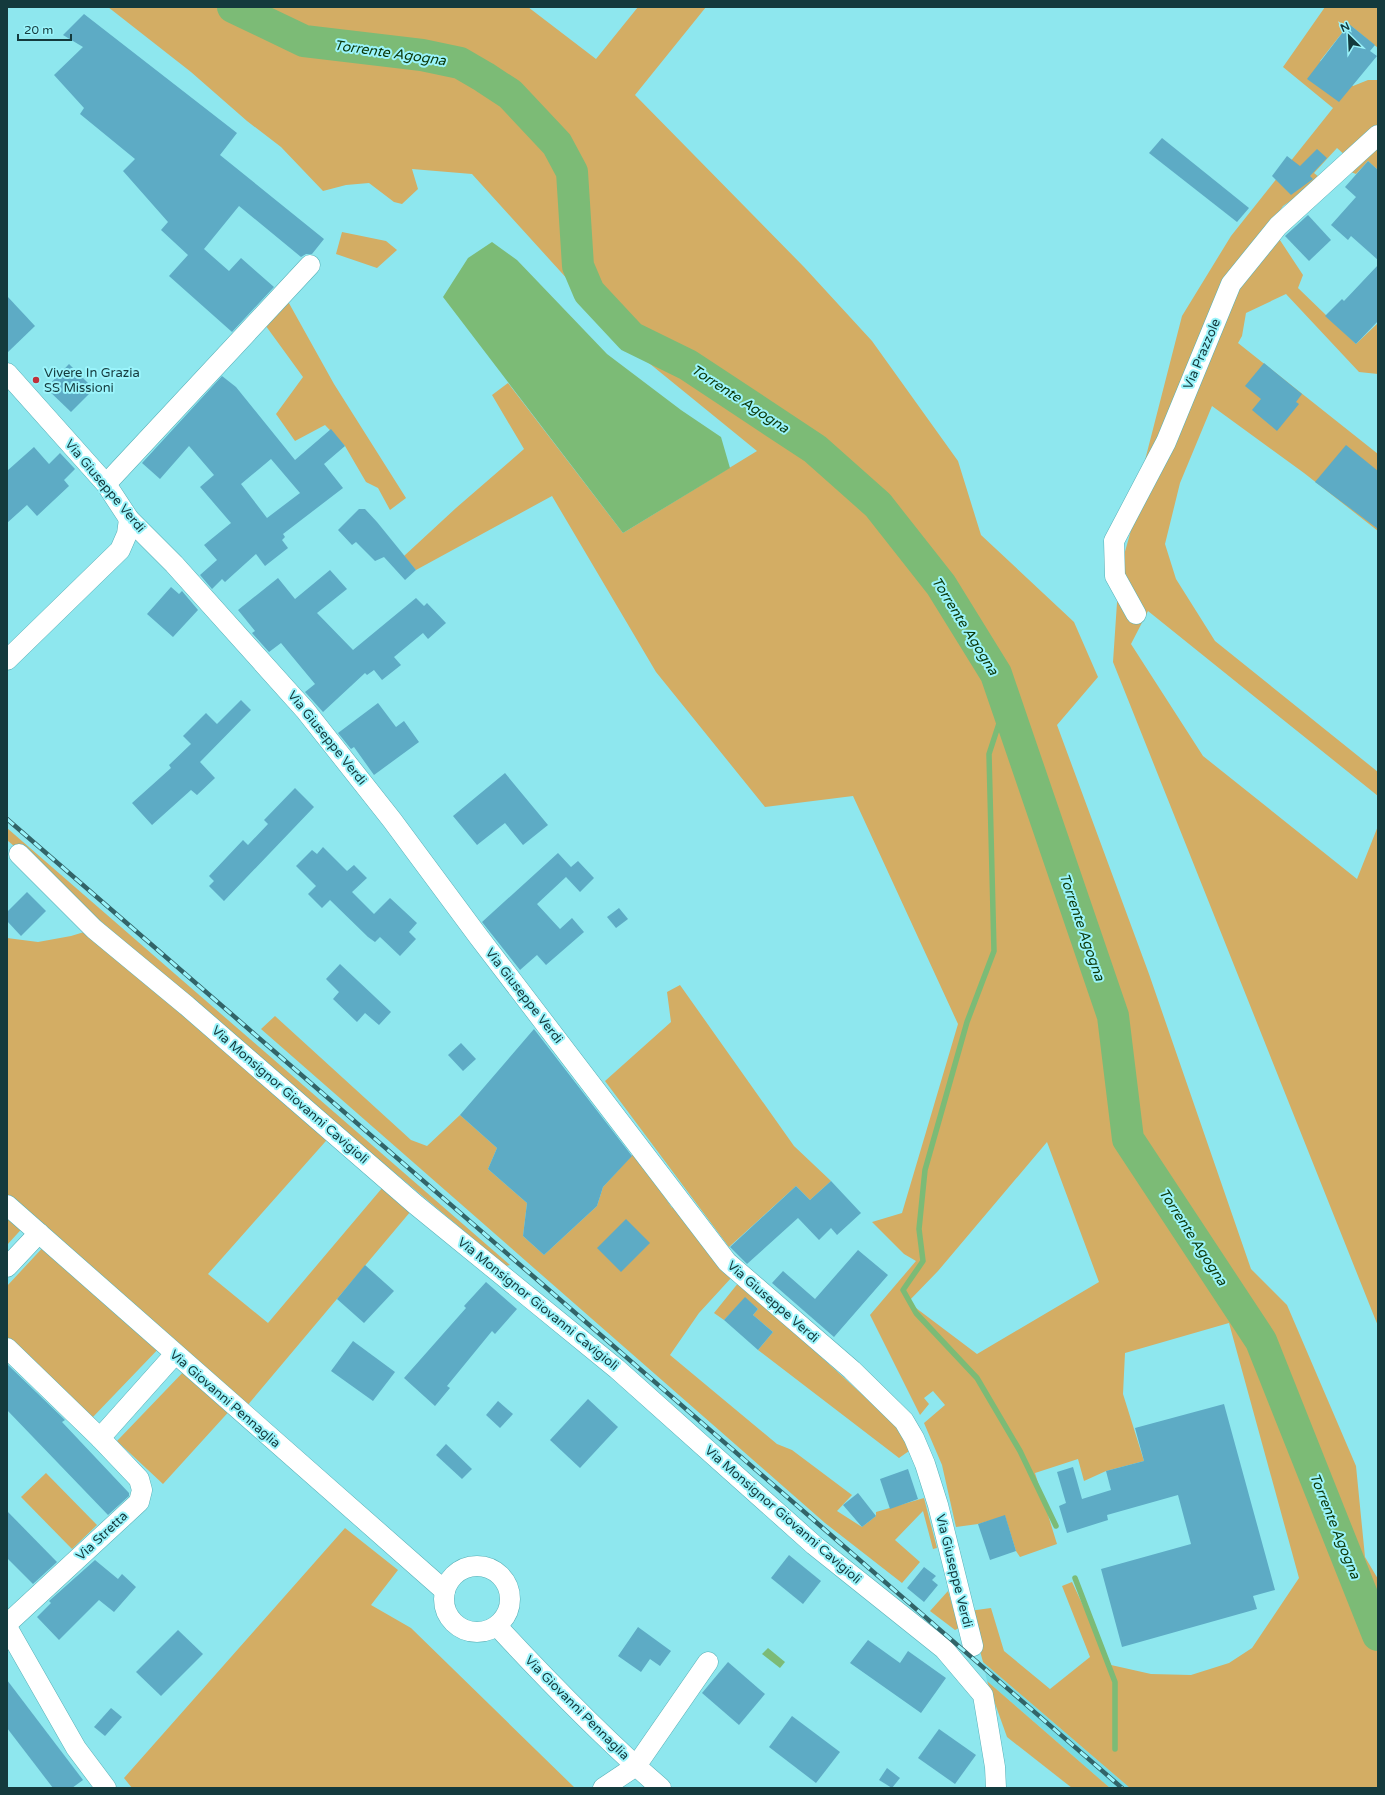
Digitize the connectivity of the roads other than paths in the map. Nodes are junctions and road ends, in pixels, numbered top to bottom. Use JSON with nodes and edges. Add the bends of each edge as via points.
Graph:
{"nodes":[{"id":1,"x":1378,"y":135,"type":"edge"},
{"id":2,"x":310,"y":265,"type":"dead end"},
{"id":3,"x":7,"y":373,"type":"edge"},
{"id":4,"x":106,"y":484,"type":"junction"},
{"id":5,"x":129,"y":519,"type":"junction"},
{"id":6,"x":1136,"y":614,"type":"dead end"},
{"id":7,"x":7,"y":660,"type":"edge"},
{"id":8,"x":19,"y":854,"type":"dead end"},
{"id":9,"x":7,"y":1205,"type":"edge"},
{"id":10,"x":38,"y":1233,"type":"junction"},
{"id":11,"x":7,"y":1267,"type":"edge"},
{"id":12,"x":7,"y":1348,"type":"edge"},
{"id":13,"x":175,"y":1354,"type":"junction"},
{"id":14,"x":100,"y":1438,"type":"junction"},
{"id":15,"x":445,"y":1591,"type":"junction"},
{"id":16,"x":7,"y":1626,"type":"edge"},
{"id":17,"x":496,"y":1626,"type":"junction"},
{"id":18,"x":973,"y":1646,"type":"dead end"},
{"id":19,"x":708,"y":1662,"type":"dead end"},
{"id":20,"x":636,"y":1766,"type":"junction"},
{"id":21,"x":106,"y":1788,"type":"edge"},
{"id":22,"x":603,"y":1788,"type":"edge"},
{"id":23,"x":661,"y":1788,"type":"edge"},
{"id":24,"x":996,"y":1788,"type":"edge"}],
"edges":[{"from":1,"to":6,"type":"street","name":"Via Prazzole","via":[[1278,226],[1231,284],[1166,442],[1114,541],[1114,576]]},
{"from":2,"to":4,"type":"street"},
{"from":3,"to":4,"type":"street","name":"Via Giuseppe Verdi"},
{"from":4,"to":5,"type":"street","name":"Via Giuseppe Verdi"},
{"from":5,"to":7,"type":"street","via":[[128,534],[120,550]]},
{"from":5,"to":18,"type":"street","name":"Via Giuseppe Verdi","via":[[174,564],[305,710],[392,820],[727,1262],[852,1370],[904,1420],[925,1464],[938,1505]]},
{"from":8,"to":24,"type":"street","name":"Via Monsignor Giovanni Cavigioli","via":[[94,929],[193,1011],[416,1205],[617,1369],[814,1545],[944,1649],[983,1695]]},
{"from":9,"to":10,"type":"street","name":"Via Giovanni Pennaglia"},
{"from":10,"to":11,"type":"street"},
{"from":10,"to":13,"type":"street","name":"Via Giovanni Pennaglia"},
{"from":12,"to":14,"type":"street","name":"Via Stretta"},
{"from":13,"to":14,"type":"street"},
{"from":13,"to":15,"type":"street","name":"Via Giovanni Pennaglia"},
{"from":14,"to":16,"type":"street","name":"Via Stretta","via":[[139,1479],[142,1490],[139,1502]]},
{"from":15,"to":17,"type":"street","via":[[444,1604],[449,1617],[458,1627],[471,1632],[484,1632]]},
{"from":15,"to":17,"type":"street","via":[[450,1579],[471,1566],[484,1566],[496,1571],[505,1580],[510,1592],[510,1605],[505,1617]]},
{"from":16,"to":21,"type":"street","name":"Via Stretta","via":[[76,1748]]},
{"from":17,"to":20,"type":"street","name":"Via Giovanni Pennaglia","via":[[561,1695]]},
{"from":19,"to":20,"type":"street"},
{"from":20,"to":22,"type":"street"},
{"from":20,"to":23,"type":"street","name":"Via Giovanni Pennaglia"}]}
